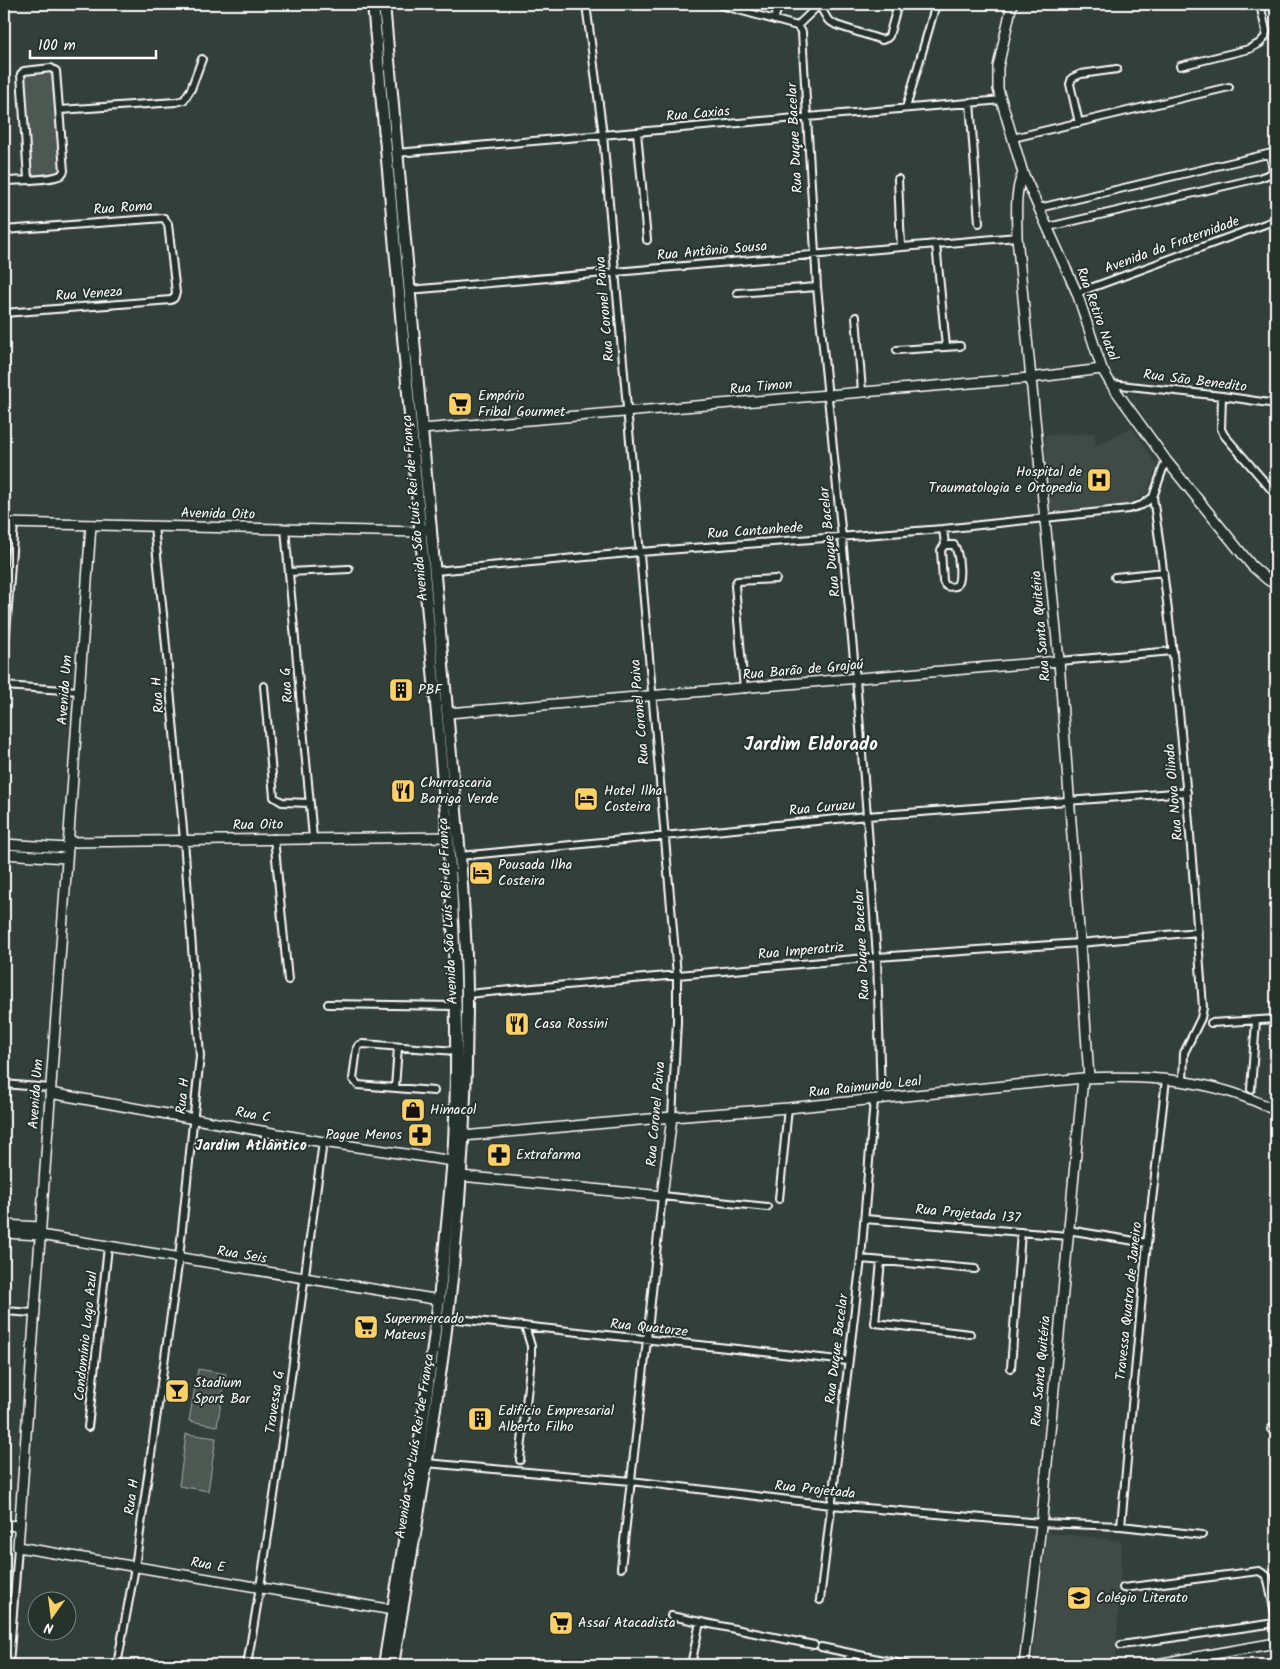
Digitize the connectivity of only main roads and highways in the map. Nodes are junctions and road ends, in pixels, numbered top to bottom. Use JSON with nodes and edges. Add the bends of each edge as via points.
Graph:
{"nodes":[{"id":1,"x":374,"y":4,"type":"edge"},
{"id":2,"x":384,"y":4,"type":"edge"},
{"id":3,"x":426,"y":530,"type":"junction"},
{"id":4,"x":384,"y":1665,"type":"edge"},
{"id":5,"x":393,"y":1665,"type":"edge"}],
"edges":[{"from":1,"to":3,"type":"main road","name":"Avenida São Luís Rei de França","via":[[386,154]]},
{"from":2,"to":3,"type":"main road","name":"Avenida São Luís Rei de França","via":[[422,428]]},
{"from":3,"to":4,"type":"main road","name":"Avenida São Luís Rei de França","via":[[454,925],[454,1143],[440,1300]]},
{"from":3,"to":5,"type":"main road","name":"Avenida São Luís Rei de França","via":[[435,571],[460,856],[467,994],[463,1136],[448,1318]]}]}
